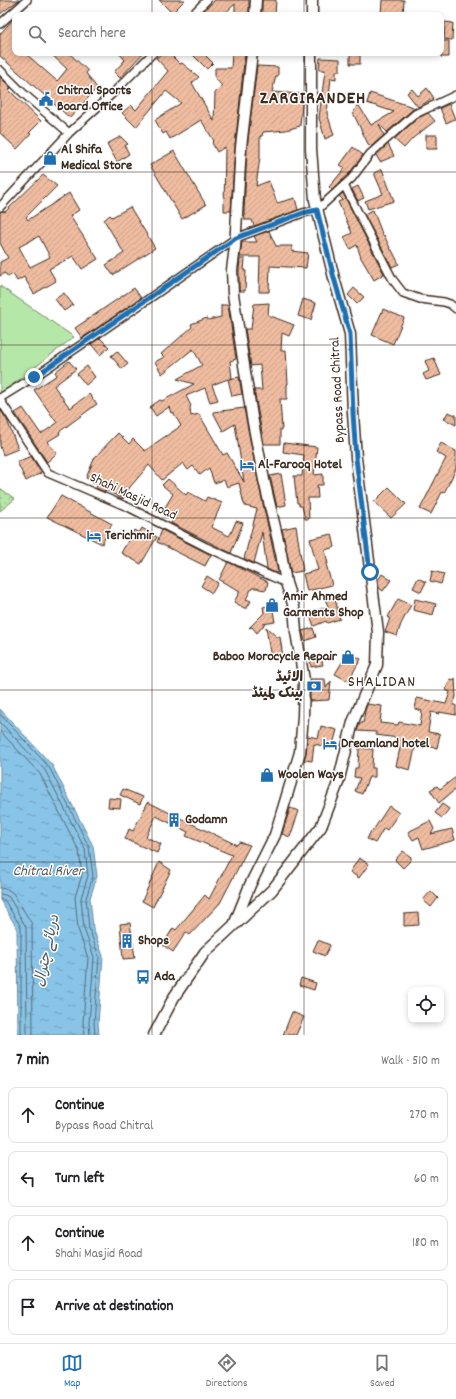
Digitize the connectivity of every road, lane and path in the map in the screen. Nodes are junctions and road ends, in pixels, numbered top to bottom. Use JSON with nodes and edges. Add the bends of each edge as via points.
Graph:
{"nodes":[{"id":1,"x":27,"y":0,"type":"edge"},
{"id":2,"x":207,"y":0,"type":"edge"},
{"id":3,"x":256,"y":0,"type":"edge"},
{"id":4,"x":312,"y":0,"type":"edge"},
{"id":5,"x":14,"y":12,"type":"edge"},
{"id":6,"x":195,"y":12,"type":"edge"},
{"id":7,"x":255,"y":12,"type":"edge"},
{"id":8,"x":312,"y":12,"type":"edge"},
{"id":9,"x":12,"y":13,"type":"edge"},
{"id":10,"x":0,"y":24,"type":"edge"},
{"id":11,"x":150,"y":56,"type":"edge"},
{"id":12,"x":252,"y":56,"type":"edge"},
{"id":13,"x":311,"y":56,"type":"edge"},
{"id":14,"x":0,"y":70,"type":"edge"},
{"id":15,"x":456,"y":96,"type":"edge"},
{"id":16,"x":69,"y":133,"type":"junction"},
{"id":17,"x":344,"y":185,"type":"junction"},
{"id":18,"x":0,"y":207,"type":"edge"},
{"id":19,"x":317,"y":210,"type":"junction"},
{"id":20,"x":236,"y":238,"type":"junction"},
{"id":21,"x":456,"y":309,"type":"edge"},
{"id":22,"x":0,"y":399,"type":"edge"},
{"id":23,"x":286,"y":583,"type":"junction"},
{"id":24,"x":234,"y":925,"type":"junction"},
{"id":25,"x":154,"y":1035,"type":"edge"}],
"edges":[{"from":1,"to":5,"type":"street"},
{"from":2,"to":6,"type":"street"},
{"from":3,"to":7,"type":"street"},
{"from":4,"to":8,"type":"street"},
{"from":9,"to":10,"type":"street"},
{"from":11,"to":16,"type":"street"},
{"from":12,"to":20,"type":"street","via":[[241,147]]},
{"from":13,"to":19,"type":"street","name":"Bypass Road Chitral","via":[[311,149]]},
{"from":14,"to":16,"type":"street"},
{"from":15,"to":17,"type":"street","via":[[415,114],[370,154]]},
{"from":16,"to":18,"type":"street"},
{"from":17,"to":19,"type":"street"},
{"from":17,"to":21,"type":"street","via":[[393,280],[403,293],[420,299],[444,302]]},
{"from":19,"to":20,"type":"street","name":"Shahi Masjid Road"},
{"from":19,"to":24,"type":"street","name":"Bypass Road Chitral","via":[[350,334],[356,458],[378,632],[377,665],[353,722],[338,783],[321,827],[272,890]]},
{"from":20,"to":22,"type":"street","name":"Shahi Masjid Road"},
{"from":20,"to":23,"type":"street","via":[[232,270],[233,294],[252,418]]},
{"from":22,"to":23,"type":"street","name":"Shahi Masjid Road","via":[[48,473],[130,508],[206,547]]},
{"from":23,"to":24,"type":"street","via":[[294,607],[304,680],[300,752],[275,835],[250,885]]},
{"from":24,"to":25,"type":"street","name":"Bypass Road Chitral","via":[[205,952],[174,998]]}]}
